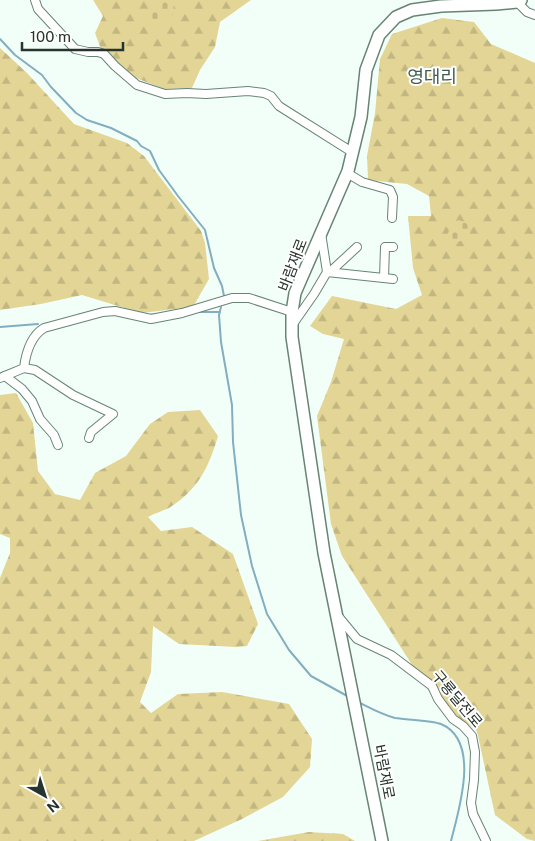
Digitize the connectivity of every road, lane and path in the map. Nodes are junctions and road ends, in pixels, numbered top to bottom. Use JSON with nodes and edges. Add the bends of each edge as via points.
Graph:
{"nodes":[{"id":1,"x":35,"y":0,"type":"edge"},
{"id":2,"x":519,"y":1,"type":"edge"},
{"id":3,"x":439,"y":3,"type":"edge"},
{"id":4,"x":535,"y":15,"type":"edge"},
{"id":5,"x":352,"y":152,"type":"junction"},
{"id":6,"x":347,"y":173,"type":"junction"},
{"id":7,"x":392,"y":218,"type":"dead end"},
{"id":8,"x":321,"y":233,"type":"junction"},
{"id":9,"x":357,"y":247,"type":"dead end"},
{"id":10,"x":393,"y":247,"type":"dead end"},
{"id":11,"x":328,"y":272,"type":"junction"},
{"id":12,"x":384,"y":278,"type":"junction"},
{"id":13,"x":393,"y":279,"type":"dead end"},
{"id":14,"x":292,"y":312,"type":"junction"},
{"id":15,"x":292,"y":326,"type":"junction"},
{"id":16,"x":24,"y":368,"type":"junction"},
{"id":17,"x":3,"y":377,"type":"edge"},
{"id":18,"x":89,"y":438,"type":"dead end"},
{"id":19,"x":58,"y":445,"type":"dead end"},
{"id":20,"x":337,"y":614,"type":"junction"},
{"id":21,"x":382,"y":841,"type":"edge"},
{"id":22,"x":486,"y":841,"type":"edge"}],
"edges":[{"from":1,"to":5,"type":"street","via":[[38,9],[75,49],[104,54],[137,84],[165,94],[264,93]]},
{"from":2,"to":3,"type":"street","name":"바람재로"},
{"from":2,"to":4,"type":"street","via":[[527,12]]},
{"from":3,"to":5,"type":"street","name":"바람재로","via":[[396,17],[378,35],[366,70],[361,117]]},
{"from":5,"to":6,"type":"street","name":"바람재로"},
{"from":6,"to":7,"type":"street","via":[[362,182],[390,190]]},
{"from":6,"to":8,"type":"street","name":"바람재로"},
{"from":8,"to":11,"type":"street"},
{"from":8,"to":14,"type":"street","name":"바람재로"},
{"from":9,"to":11,"type":"street"},
{"from":10,"to":12,"type":"street","via":[[385,247]]},
{"from":11,"to":12,"type":"street"},
{"from":11,"to":15,"type":"street"},
{"from":12,"to":13,"type":"street"},
{"from":14,"to":15,"type":"street","name":"바람재로"},
{"from":14,"to":16,"type":"street","via":[[249,298],[232,298],[151,319],[116,311],[102,312],[39,331],[25,356]]},
{"from":15,"to":20,"type":"street","name":"바람재로","via":[[324,553]]},
{"from":16,"to":17,"type":"street"},
{"from":16,"to":18,"type":"street","via":[[35,370],[73,395],[113,414],[91,432]]},
{"from":17,"to":19,"type":"street","via":[[22,389],[32,401]]},
{"from":20,"to":21,"type":"street","name":"바람재로"},
{"from":20,"to":22,"type":"street","name":"구룡달전로","via":[[357,639],[391,655],[432,686],[453,719],[472,736],[475,752],[471,803]]}]}
